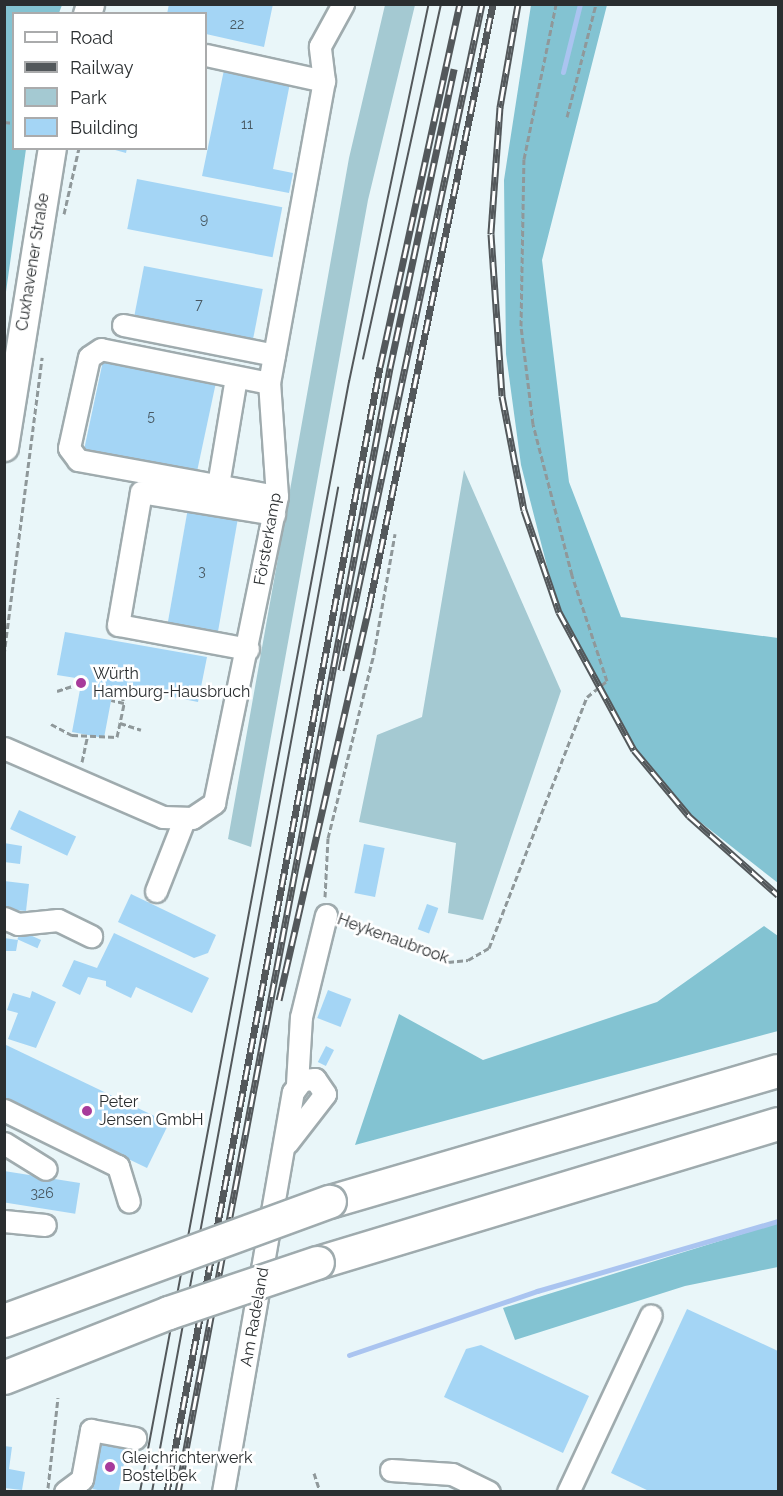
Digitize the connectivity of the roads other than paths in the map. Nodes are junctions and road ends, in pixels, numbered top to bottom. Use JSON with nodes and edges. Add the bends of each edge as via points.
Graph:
{"nodes":[{"id":1,"x":343,"y":4,"type":"edge"},
{"id":2,"x":207,"y":55,"type":"edge"},
{"id":3,"x":324,"y":81,"type":"junction"},
{"id":4,"x":52,"y":150,"type":"edge"},
{"id":5,"x":123,"y":325,"type":"dead end"},
{"id":6,"x":274,"y":355,"type":"junction"},
{"id":7,"x":236,"y":377,"type":"junction"},
{"id":8,"x":268,"y":383,"type":"junction"},
{"id":9,"x":4,"y":447,"type":"edge"},
{"id":10,"x":218,"y":485,"type":"junction"},
{"id":11,"x":275,"y":505,"type":"junction"},
{"id":12,"x":248,"y":649,"type":"junction"},
{"id":13,"x":4,"y":748,"type":"edge"},
{"id":14,"x":184,"y":820,"type":"junction"},
{"id":15,"x":156,"y":891,"type":"dead end"},
{"id":16,"x":326,"y":915,"type":"road end"},
{"id":17,"x":4,"y":918,"type":"edge"},
{"id":18,"x":91,"y":936,"type":"dead end"},
{"id":19,"x":778,"y":1071,"type":"edge"},
{"id":20,"x":297,"y":1083,"type":"junction"},
{"id":21,"x":4,"y":1110,"type":"edge"},
{"id":22,"x":778,"y":1124,"type":"edge"},
{"id":23,"x":4,"y":1143,"type":"edge"},
{"id":24,"x":287,"y":1143,"type":"junction"},
{"id":25,"x":46,"y":1168,"type":"dead end"},
{"id":26,"x":129,"y":1201,"type":"dead end"},
{"id":27,"x":4,"y":1221,"type":"edge"},
{"id":28,"x":45,"y":1225,"type":"dead end"},
{"id":29,"x":651,"y":1315,"type":"dead end"},
{"id":30,"x":4,"y":1321,"type":"edge"},
{"id":31,"x":4,"y":1378,"type":"edge"},
{"id":32,"x":135,"y":1438,"type":"dead end"},
{"id":33,"x":391,"y":1470,"type":"dead end"},
{"id":34,"x":448,"y":1483,"type":"edge"},
{"id":35,"x":65,"y":1491,"type":"edge"},
{"id":36,"x":224,"y":1491,"type":"edge"},
{"id":37,"x":489,"y":1491,"type":"edge"},
{"id":38,"x":568,"y":1491,"type":"edge"}],
"edges":[{"from":1,"to":3,"type":"street","name":"Försterkamp","via":[[320,46]]},
{"from":2,"to":3,"type":"street"},
{"from":3,"to":6,"type":"street","name":"Försterkamp"},
{"from":4,"to":9,"type":"main road","name":"Cuxhavener Straße"},
{"from":5,"to":6,"type":"street"},
{"from":6,"to":8,"type":"street","name":"Försterkamp"},
{"from":7,"to":8,"type":"street"},
{"from":7,"to":10,"type":"street"},
{"from":7,"to":10,"type":"street","via":[[101,349],[89,357],[69,448],[78,460]]},
{"from":8,"to":11,"type":"street","name":"Försterkamp"},
{"from":10,"to":11,"type":"street"},
{"from":11,"to":12,"type":"street","name":"Försterkamp"},
{"from":11,"to":12,"type":"street","via":[[141,492],[118,626]]},
{"from":12,"to":14,"type":"street","name":"Försterkamp","via":[[222,785],[204,813]]},
{"from":13,"to":14,"type":"street","via":[[163,817]]},
{"from":14,"to":15,"type":"street"},
{"from":16,"to":20,"type":"street","name":"Heykenaubrook","via":[[301,1017]]},
{"from":17,"to":18,"type":"street","via":[[18,924],[58,920]]},
{"from":19,"to":30,"type":"highway","bridge":true,"via":[[330,1202]]},
{"from":20,"to":24,"type":"street","name":"Am Radeland"},
{"from":20,"to":24,"type":"street","name":"Am Radeland","via":[[315,1079],[325,1094]]},
{"from":21,"to":26,"type":"street","via":[[118,1166]]},
{"from":22,"to":31,"type":"highway","bridge":true,"via":[[318,1263],[168,1313]]},
{"from":23,"to":25,"type":"street"},
{"from":24,"to":36,"type":"street","name":"Am Radeland"},
{"from":27,"to":28,"type":"street"},
{"from":29,"to":38,"type":"street"},
{"from":32,"to":35,"type":"street","via":[[91,1430],[82,1479]]},
{"from":33,"to":34,"type":"street"},
{"from":34,"to":37,"type":"street"}]}
